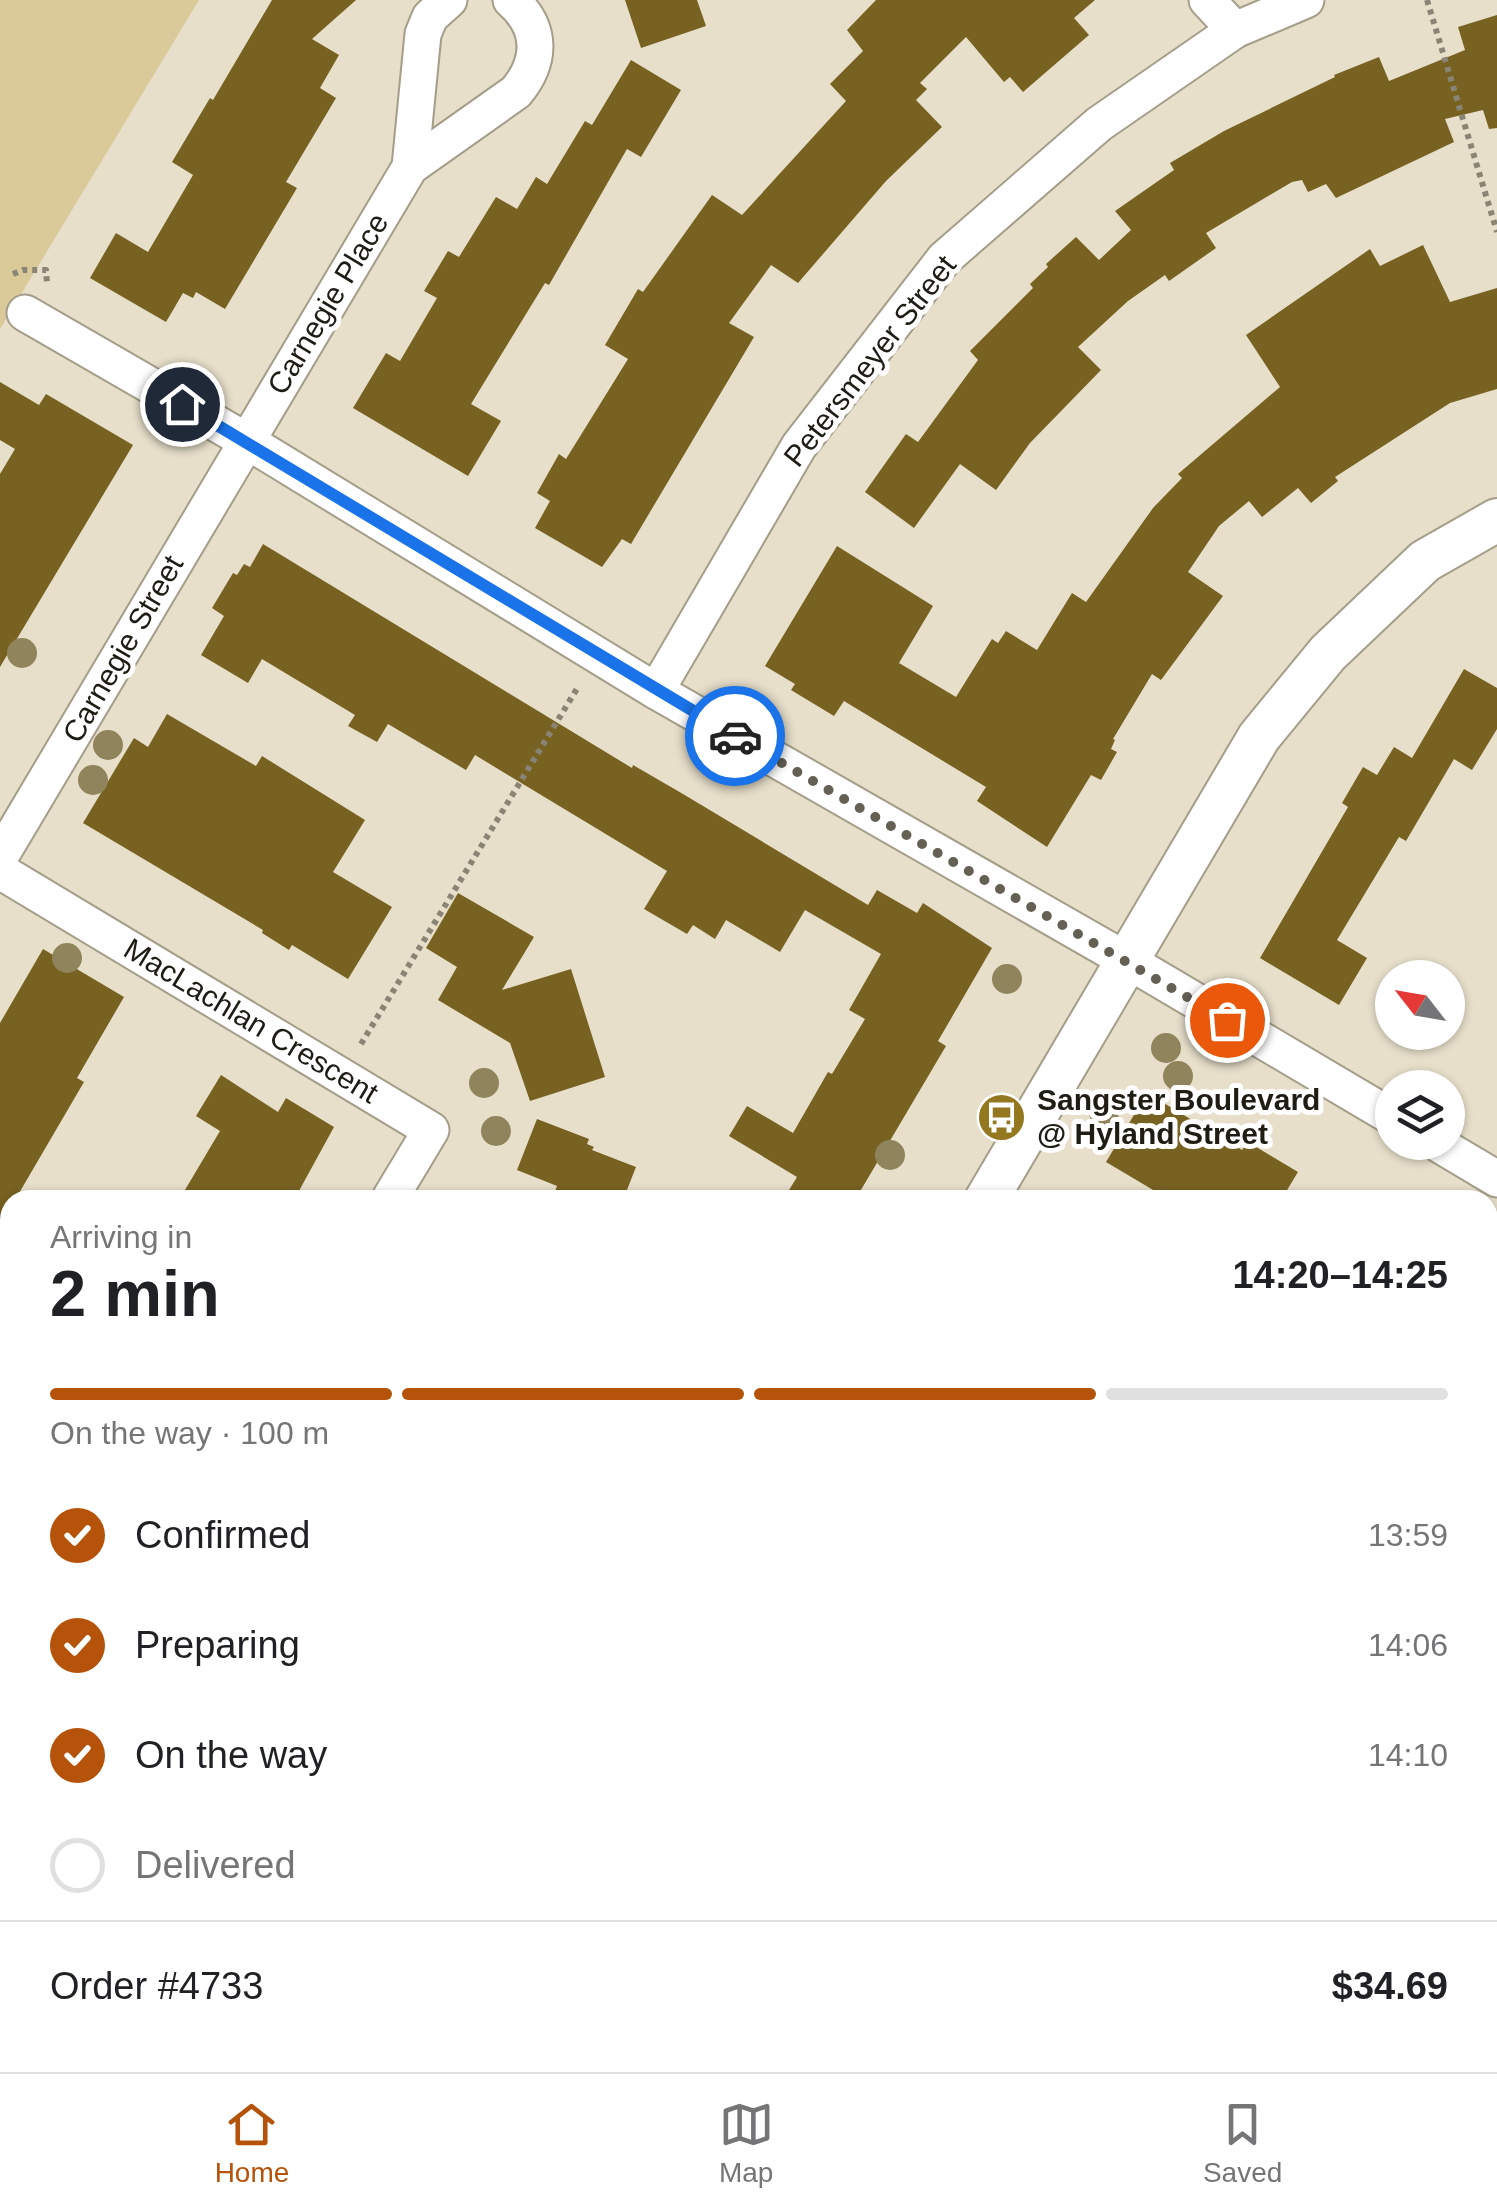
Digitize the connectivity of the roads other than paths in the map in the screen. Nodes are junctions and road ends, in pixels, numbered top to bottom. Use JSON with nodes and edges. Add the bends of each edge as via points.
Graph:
{"nodes":[{"id":1,"x":449,"y":0,"type":"edge"},
{"id":2,"x":511,"y":0,"type":"edge"},
{"id":3,"x":1206,"y":0,"type":"edge"},
{"id":4,"x":1306,"y":0,"type":"edge"},
{"id":5,"x":1235,"y":30,"type":"junction"},
{"id":6,"x":410,"y":167,"type":"junction"},
{"id":7,"x":25,"y":313,"type":"dead end"},
{"id":8,"x":245,"y":440,"type":"junction"},
{"id":9,"x":1497,"y":520,"type":"edge"},
{"id":10,"x":656,"y":691,"type":"junction"},
{"id":11,"x":0,"y":858,"type":"edge"},
{"id":12,"x":0,"y":871,"type":"edge"},
{"id":13,"x":1128,"y":961,"type":"junction"},
{"id":14,"x":1375,"y":1108,"type":"edge"},
{"id":15,"x":1465,"y":1160,"type":"edge"},
{"id":16,"x":1497,"y":1179,"type":"edge"},
{"id":17,"x":395,"y":1190,"type":"edge"},
{"id":18,"x":992,"y":1190,"type":"edge"}],
"edges":[{"from":1,"to":6,"type":"street","name":"Carnegie Place","via":[[424,34]]},
{"from":2,"to":6,"type":"street","name":"Carnegie Place","via":[[532,26],[536,44],[528,78]]},
{"from":3,"to":5,"type":"street"},
{"from":4,"to":5,"type":"street","name":"Petersmeyer Street"},
{"from":5,"to":10,"type":"street","name":"Petersmeyer Street","via":[[1099,124],[944,259],[799,446]]},
{"from":6,"to":8,"type":"street","name":"Carnegie Place"},
{"from":7,"to":8,"type":"street"},
{"from":8,"to":10,"type":"street"},
{"from":8,"to":11,"type":"street","name":"Carnegie Street"},
{"from":9,"to":13,"type":"street","via":[[1425,561],[1328,653],[1259,736]]},
{"from":10,"to":13,"type":"street"},
{"from":12,"to":17,"type":"street","name":"MacLachlan Crescent","via":[[431,1130]]},
{"from":13,"to":14,"type":"street"},
{"from":13,"to":18,"type":"street"},
{"from":15,"to":16,"type":"street"}]}
